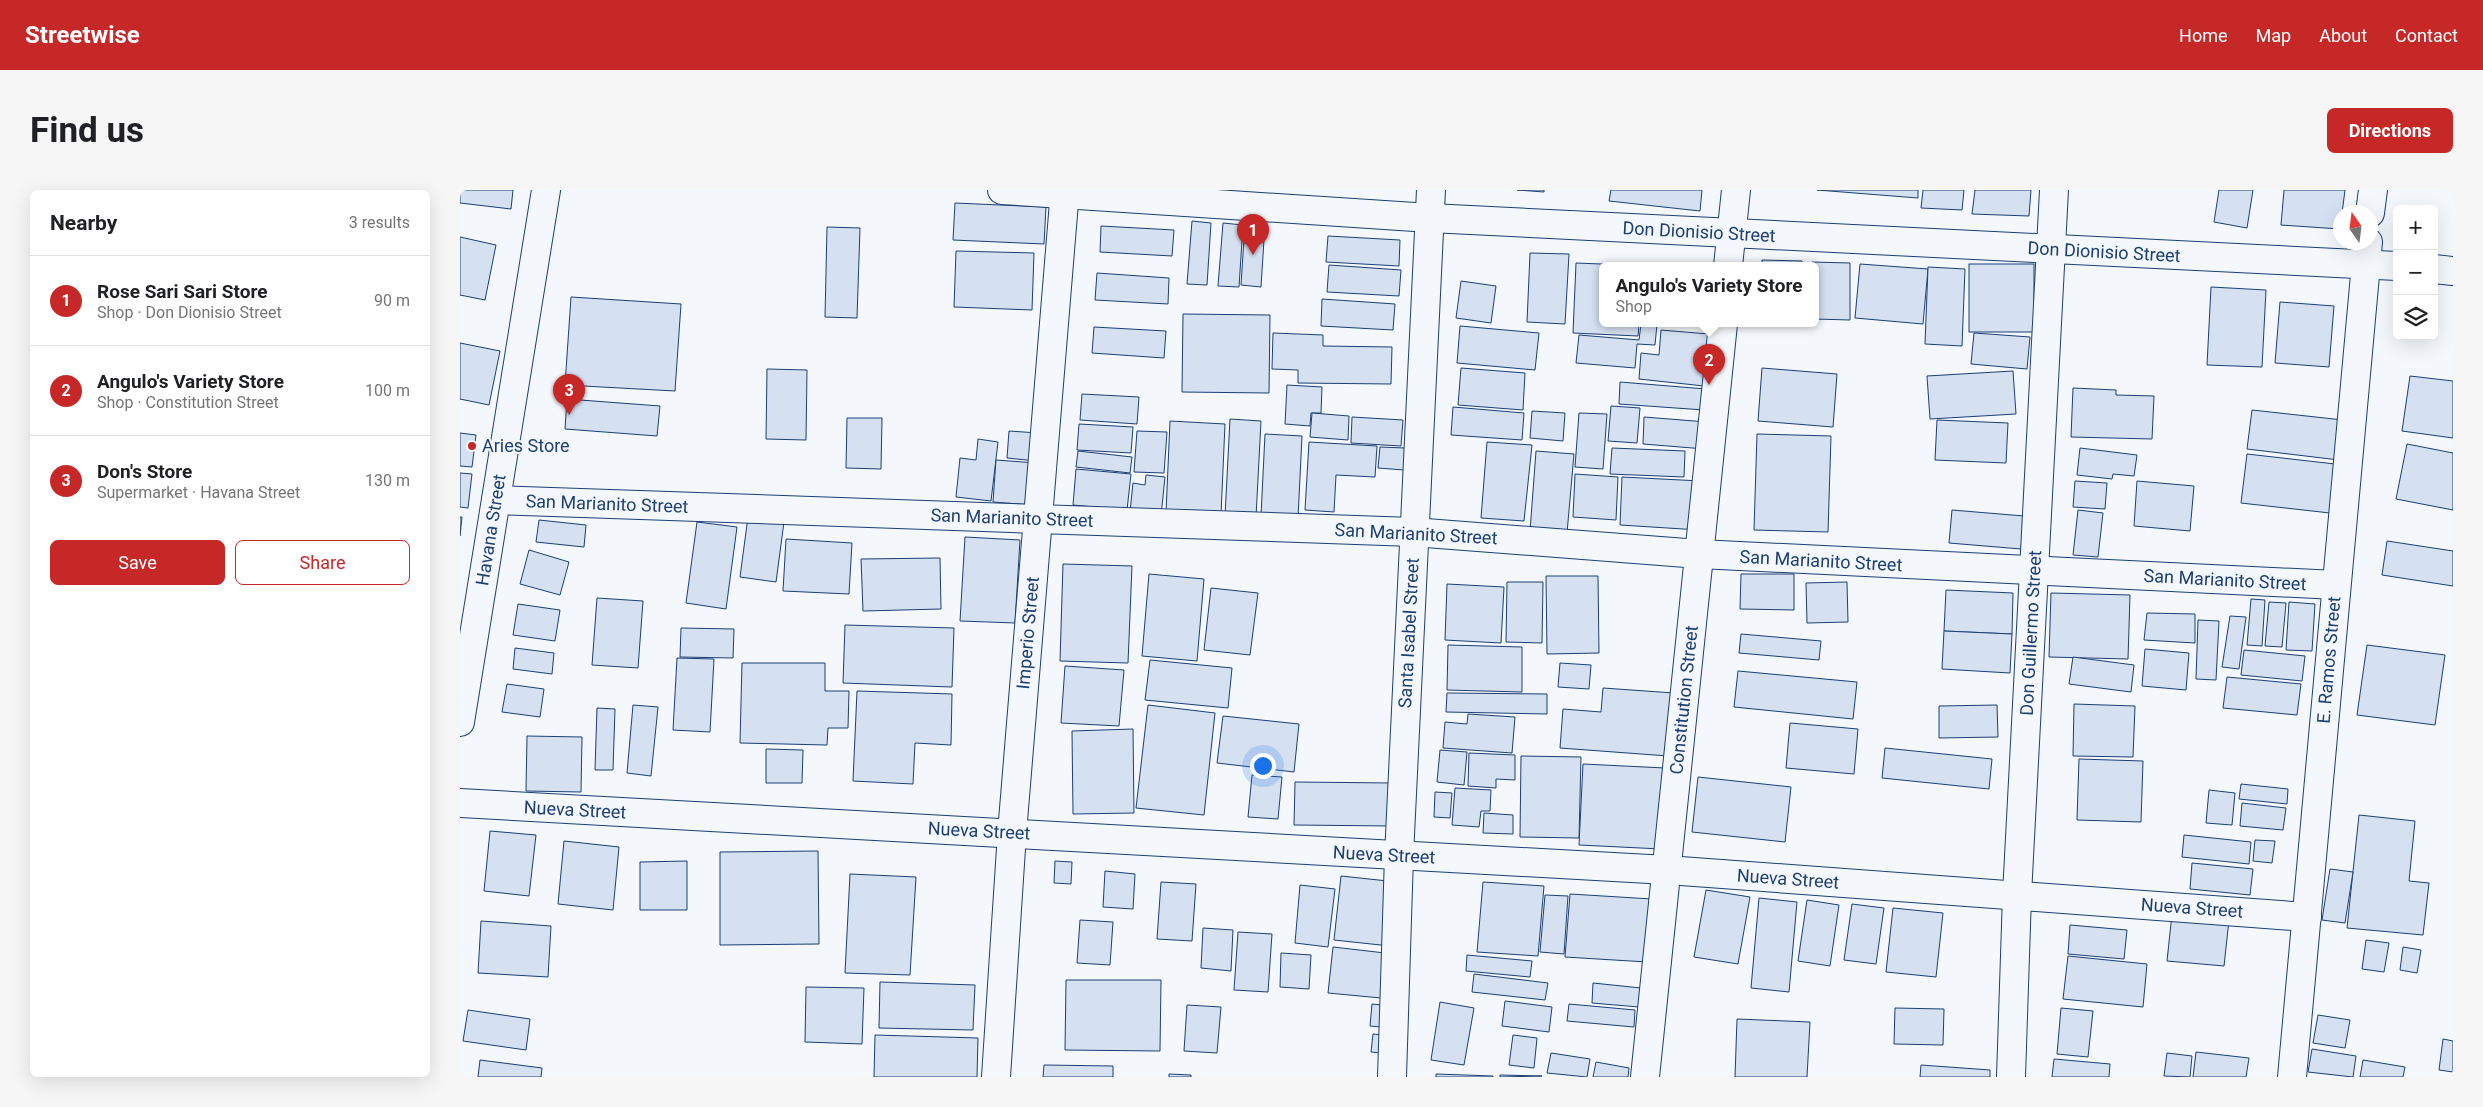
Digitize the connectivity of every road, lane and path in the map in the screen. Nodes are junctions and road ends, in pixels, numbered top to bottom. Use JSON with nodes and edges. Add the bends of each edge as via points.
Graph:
{"nodes":[{"id":1,"x":546,"y":190,"type":"edge"},
{"id":2,"x":1002,"y":190,"type":"edge"},
{"id":3,"x":1431,"y":190,"type":"edge"},
{"id":4,"x":1736,"y":190,"type":"edge"},
{"id":5,"x":2054,"y":190,"type":"edge"},
{"id":6,"x":2372,"y":190,"type":"edge"},
{"id":7,"x":1065,"y":191,"type":"edge"},
{"id":8,"x":2371,"y":205,"type":"edge"},
{"id":9,"x":1430,"y":218,"type":"junction"},
{"id":10,"x":1732,"y":234,"type":"junction"},
{"id":11,"x":2051,"y":250,"type":"junction"},
{"id":12,"x":2366,"y":253,"type":"edge"},
{"id":13,"x":1728,"y":262,"type":"edge"},
{"id":14,"x":2393,"y":264,"type":"edge"},
{"id":15,"x":2438,"y":269,"type":"edge"},
{"id":16,"x":2453,"y":271,"type":"edge"},
{"id":17,"x":1723,"y":327,"type":"edge"},
{"id":18,"x":496,"y":500,"type":"junction"},
{"id":19,"x":1038,"y":519,"type":"junction"},
{"id":20,"x":1413,"y":532,"type":"junction"},
{"id":21,"x":1700,"y":554,"type":"junction"},
{"id":22,"x":2034,"y":572,"type":"junction"},
{"id":23,"x":2336,"y":585,"type":"junction"},
{"id":24,"x":460,"y":722,"type":"edge"},
{"id":25,"x":460,"y":803,"type":"edge"},
{"id":26,"x":1012,"y":833,"type":"junction"},
{"id":27,"x":1399,"y":856,"type":"junction"},
{"id":28,"x":1667,"y":870,"type":"junction"},
{"id":29,"x":2017,"y":895,"type":"junction"},
{"id":30,"x":2307,"y":917,"type":"junction"},
{"id":31,"x":996,"y":1077,"type":"edge"},
{"id":32,"x":1392,"y":1077,"type":"edge"},
{"id":33,"x":1645,"y":1077,"type":"edge"},
{"id":34,"x":2011,"y":1077,"type":"edge"},
{"id":35,"x":2292,"y":1077,"type":"edge"}],
"edges":[{"from":1,"to":18,"type":"street","name":"Havana Street"},
{"from":2,"to":7,"type":"street","name":"Don Dionisio Street"},
{"from":3,"to":9,"type":"street","name":"Santa Isabel Street"},
{"from":4,"to":10,"type":"street"},
{"from":5,"to":11,"type":"street","name":"Don Guillermo Street"},
{"from":6,"to":8,"type":"street"},
{"from":7,"to":9,"type":"street","name":"Don Dionisio Street"},
{"from":7,"to":19,"type":"street","name":"Imperio Street"},
{"from":9,"to":10,"type":"street","name":"Don Dionisio Street"},
{"from":9,"to":20,"type":"street","name":"Santa Isabel Street"},
{"from":10,"to":11,"type":"street","name":"Don Dionisio Street"},
{"from":10,"to":13,"type":"street"},
{"from":11,"to":12,"type":"street","name":"Don Dionisio Street"},
{"from":11,"to":22,"type":"street","name":"Don Guillermo Street"},
{"from":12,"to":14,"type":"street","name":"Don Dionisio Street"},
{"from":12,"to":23,"type":"street","name":"E. Ramos Street"},
{"from":15,"to":16,"type":"street"},
{"from":17,"to":21,"type":"street","name":"Constitution Street"},
{"from":18,"to":19,"type":"street","name":"San Marianito Street"},
{"from":18,"to":24,"type":"street","name":"Havana Street"},
{"from":19,"to":20,"type":"street","name":"San Marianito Street"},
{"from":19,"to":26,"type":"street","name":"Imperio Street"},
{"from":20,"to":21,"type":"street","name":"San Marianito Street"},
{"from":20,"to":27,"type":"street","name":"Santa Isabel Street"},
{"from":21,"to":22,"type":"street","name":"San Marianito Street"},
{"from":21,"to":28,"type":"street","name":"Constitution Street"},
{"from":22,"to":23,"type":"street","name":"San Marianito Street"},
{"from":22,"to":29,"type":"street","name":"Don Guillermo Street"},
{"from":23,"to":30,"type":"street","name":"E. Ramos Street"},
{"from":25,"to":26,"type":"street","name":"Nueva Street"},
{"from":26,"to":27,"type":"street","name":"Nueva Street"},
{"from":26,"to":31,"type":"street","name":"Imperio Street"},
{"from":27,"to":28,"type":"street","name":"Nueva Street"},
{"from":27,"to":32,"type":"street","name":"Santa Isabel Street"},
{"from":28,"to":29,"type":"street","name":"Nueva Street"},
{"from":28,"to":33,"type":"street","name":"Constitution Street"},
{"from":29,"to":30,"type":"street","name":"Nueva Street"},
{"from":29,"to":34,"type":"street","name":"Don Guillermo Street"},
{"from":30,"to":35,"type":"street","name":"E. Ramos Street"}]}
